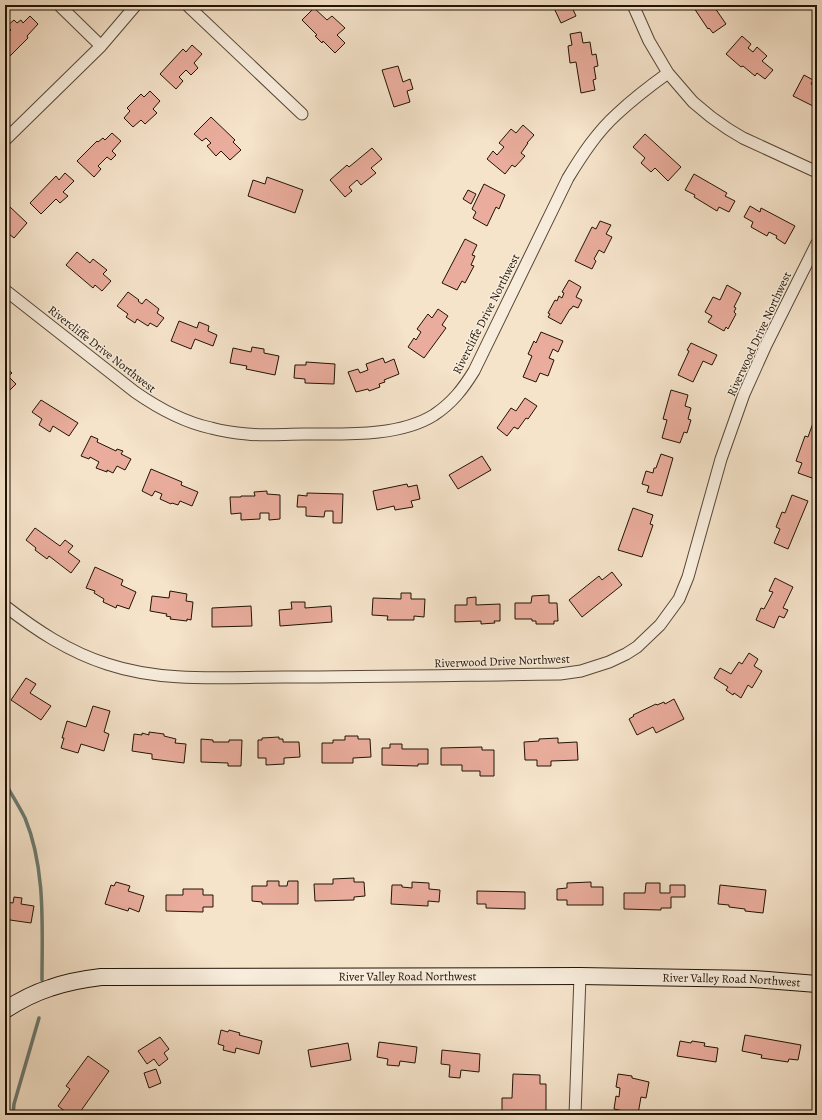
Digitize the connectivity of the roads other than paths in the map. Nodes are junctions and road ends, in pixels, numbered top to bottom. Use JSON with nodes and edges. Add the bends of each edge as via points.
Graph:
{"nodes":[{"id":1,"x":59,"y":5,"type":"edge"},
{"id":2,"x":136,"y":5,"type":"edge"},
{"id":3,"x":187,"y":5,"type":"edge"},
{"id":4,"x":633,"y":5,"type":"edge"},
{"id":5,"x":101,"y":46,"type":"junction"},
{"id":6,"x":668,"y":73,"type":"junction"},
{"id":7,"x":302,"y":114,"type":"dead end"},
{"id":8,"x":5,"y":140,"type":"edge"},
{"id":9,"x":817,"y":172,"type":"edge"},
{"id":10,"x":817,"y":243,"type":"edge"},
{"id":11,"x":5,"y":290,"type":"edge"},
{"id":12,"x":5,"y":606,"type":"edge"},
{"id":13,"x":580,"y":976,"type":"junction"},
{"id":14,"x":817,"y":984,"type":"edge"},
{"id":15,"x":5,"y":1010,"type":"edge"},
{"id":16,"x":575,"y":1115,"type":"edge"}],
"edges":[{"from":1,"to":5,"type":"street"},
{"from":2,"to":5,"type":"street"},
{"from":3,"to":7,"type":"street"},
{"from":4,"to":6,"type":"street","via":[[649,41]]},
{"from":5,"to":8,"type":"street"},
{"from":6,"to":9,"type":"street","via":[[693,102],[728,129]]},
{"from":6,"to":11,"type":"street","name":"Rivercliffe Drive Northwest","via":[[616,115],[579,160],[471,376],[450,402],[434,415],[416,424],[398,429],[352,434],[247,434],[210,428],[177,417],[134,392]]},
{"from":10,"to":12,"type":"street","name":"Riverwood Drive Northwest","via":[[744,394],[721,459],[688,577],[678,599],[660,625],[637,647],[609,662],[581,671],[560,674],[184,678],[146,674],[107,664],[66,647],[27,624]]},
{"from":13,"to":14,"type":"street","name":"River Valley Road Northwest","via":[[754,979]]},
{"from":13,"to":15,"type":"street","name":"River Valley Road Northwest","via":[[101,977],[49,988]]},
{"from":13,"to":16,"type":"street"}]}
